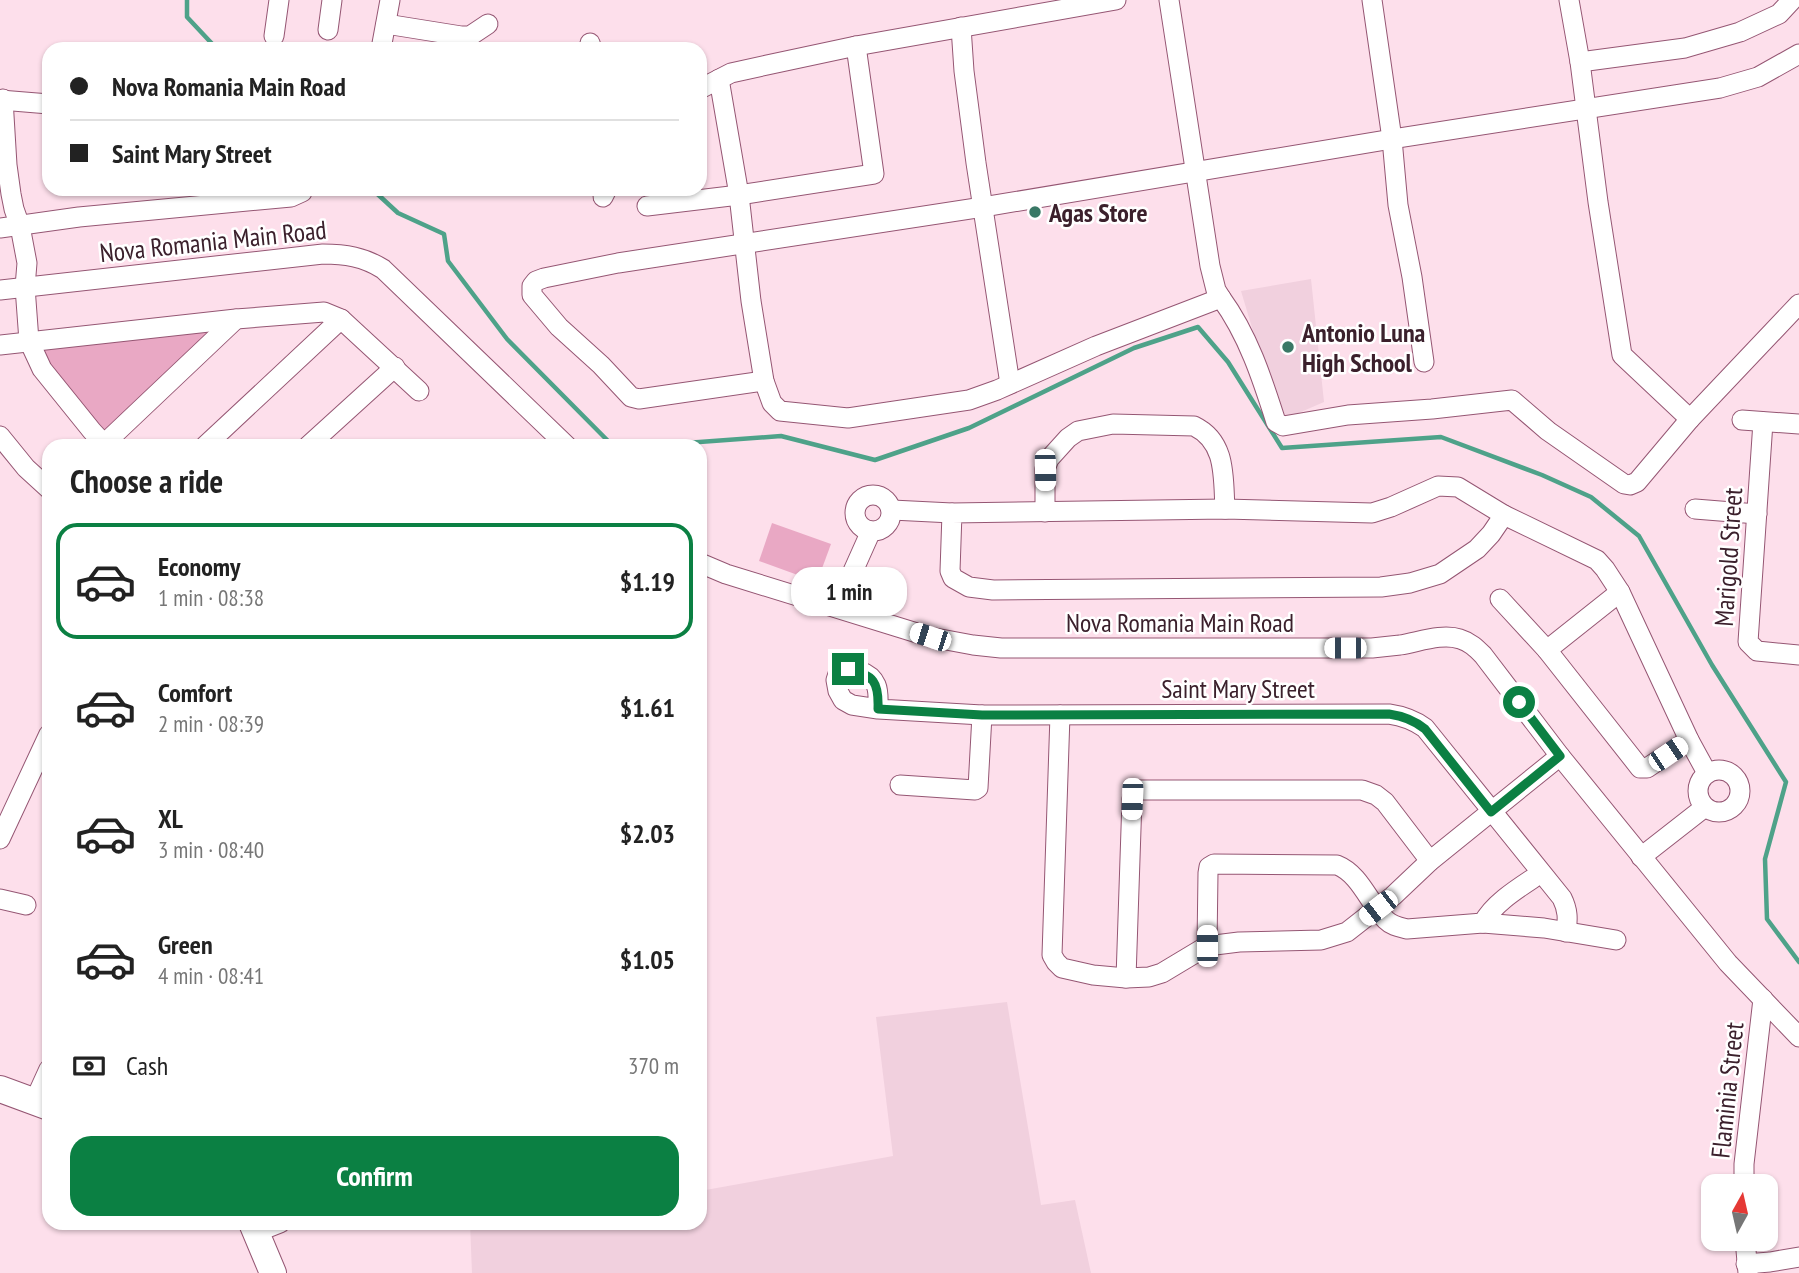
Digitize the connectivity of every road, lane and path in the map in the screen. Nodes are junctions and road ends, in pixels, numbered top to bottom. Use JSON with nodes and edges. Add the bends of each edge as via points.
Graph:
{"nodes":[{"id":1,"x":279,"y":0,"type":"edge"},
{"id":2,"x":332,"y":0,"type":"edge"},
{"id":3,"x":390,"y":0,"type":"edge"},
{"id":4,"x":1116,"y":0,"type":"edge"},
{"id":5,"x":1169,"y":0,"type":"edge"},
{"id":6,"x":1372,"y":0,"type":"edge"},
{"id":7,"x":1569,"y":0,"type":"edge"},
{"id":8,"x":1793,"y":0,"type":"edge"},
{"id":9,"x":386,"y":24,"type":"junction"},
{"id":10,"x":488,"y":24,"type":"dead end"},
{"id":11,"x":961,"y":27,"type":"junction"},
{"id":12,"x":328,"y":30,"type":"dead end"},
{"id":13,"x":274,"y":36,"type":"dead end"},
{"id":14,"x":382,"y":42,"type":"edge"},
{"id":15,"x":856,"y":46,"type":"junction"},
{"id":16,"x":1799,"y":54,"type":"edge"},
{"id":17,"x":1580,"y":62,"type":"junction"},
{"id":18,"x":719,"y":79,"type":"junction"},
{"id":19,"x":707,"y":85,"type":"edge"},
{"id":20,"x":2,"y":99,"type":"edge"},
{"id":21,"x":42,"y":103,"type":"edge"},
{"id":22,"x":1586,"y":109,"type":"junction"},
{"id":23,"x":1392,"y":139,"type":"junction"},
{"id":24,"x":4,"y":166,"type":"edge"},
{"id":25,"x":1195,"y":171,"type":"junction"},
{"id":26,"x":739,"y":195,"type":"junction"},
{"id":27,"x":236,"y":196,"type":"edge"},
{"id":28,"x":268,"y":196,"type":"edge"},
{"id":29,"x":293,"y":196,"type":"edge"},
{"id":30,"x":647,"y":206,"type":"dead end"},
{"id":31,"x":983,"y":207,"type":"junction"},
{"id":32,"x":20,"y":226,"type":"junction"},
{"id":33,"x":0,"y":228,"type":"edge"},
{"id":34,"x":744,"y":245,"type":"junction"},
{"id":35,"x":25,"y":287,"type":"junction"},
{"id":36,"x":0,"y":290,"type":"edge"},
{"id":37,"x":1221,"y":298,"type":"junction"},
{"id":38,"x":1799,"y":304,"type":"edge"},
{"id":39,"x":236,"y":319,"type":"junction"},
{"id":40,"x":341,"y":319,"type":"junction"},
{"id":41,"x":29,"y":341,"type":"junction"},
{"id":42,"x":0,"y":345,"type":"edge"},
{"id":43,"x":1424,"y":362,"type":"dead end"},
{"id":44,"x":395,"y":367,"type":"junction"},
{"id":45,"x":764,"y":381,"type":"junction"},
{"id":46,"x":1010,"y":384,"type":"junction"},
{"id":47,"x":419,"y":391,"type":"dead end"},
{"id":48,"x":1690,"y":419,"type":"junction"},
{"id":49,"x":1742,"y":420,"type":"dead end"},
{"id":50,"x":1763,"y":422,"type":"junction"},
{"id":51,"x":1799,"y":424,"type":"edge"},
{"id":52,"x":0,"y":436,"type":"edge"},
{"id":53,"x":101,"y":439,"type":"edge"},
{"id":54,"x":114,"y":439,"type":"edge"},
{"id":55,"x":212,"y":439,"type":"edge"},
{"id":56,"x":316,"y":439,"type":"edge"},
{"id":57,"x":560,"y":439,"type":"edge"},
{"id":58,"x":42,"y":483,"type":"edge"},
{"id":59,"x":1225,"y":509,"type":"junction"},
{"id":60,"x":1695,"y":509,"type":"dead end"},
{"id":61,"x":892,"y":510,"type":"junction"},
{"id":62,"x":1045,"y":512,"type":"junction"},
{"id":63,"x":951,"y":513,"type":"junction"},
{"id":64,"x":1757,"y":514,"type":"junction"},
{"id":65,"x":1504,"y":515,"type":"junction"},
{"id":66,"x":871,"y":531,"type":"junction"},
{"id":67,"x":707,"y":566,"type":"edge"},
{"id":68,"x":1620,"y":592,"type":"junction"},
{"id":69,"x":1500,"y":599,"type":"dead end"},
{"id":70,"x":837,"y":607,"type":"junction"},
{"id":71,"x":1548,"y":650,"type":"junction"},
{"id":72,"x":1799,"y":655,"type":"edge"},
{"id":73,"x":878,"y":709,"type":"dead end"},
{"id":74,"x":982,"y":715,"type":"junction"},
{"id":75,"x":1059,"y":715,"type":"junction"},
{"id":76,"x":1689,"y":740,"type":"junction"},
{"id":77,"x":42,"y":749,"type":"edge"},
{"id":78,"x":1560,"y":756,"type":"junction"},
{"id":79,"x":1707,"y":773,"type":"junction"},
{"id":80,"x":900,"y":785,"type":"dead end"},
{"id":81,"x":1705,"y":807,"type":"junction"},
{"id":82,"x":1491,"y":812,"type":"junction"},
{"id":83,"x":0,"y":839,"type":"edge"},
{"id":84,"x":1641,"y":857,"type":"junction"},
{"id":85,"x":1430,"y":861,"type":"junction"},
{"id":86,"x":1541,"y":873,"type":"junction"},
{"id":87,"x":0,"y":899,"type":"edge"},
{"id":88,"x":26,"y":905,"type":"dead end"},
{"id":89,"x":1378,"y":908,"type":"junction"},
{"id":90,"x":1483,"y":923,"type":"junction"},
{"id":91,"x":1566,"y":932,"type":"junction"},
{"id":92,"x":1616,"y":940,"type":"dead end"},
{"id":93,"x":1207,"y":946,"type":"junction"},
{"id":94,"x":1126,"y":978,"type":"junction"},
{"id":95,"x":1763,"y":999,"type":"junction"},
{"id":96,"x":1799,"y":1037,"type":"edge"},
{"id":97,"x":0,"y":1089,"type":"edge"},
{"id":98,"x":42,"y":1104,"type":"edge"},
{"id":99,"x":1744,"y":1174,"type":"edge"},
{"id":100,"x":264,"y":1230,"type":"edge"},
{"id":101,"x":1799,"y":1256,"type":"edge"},
{"id":102,"x":1747,"y":1268,"type":"edge"},
{"id":103,"x":273,"y":1273,"type":"edge"}],
"edges":[{"from":1,"to":13,"type":"street"},
{"from":2,"to":12,"type":"street"},
{"from":3,"to":9,"type":"street"},
{"from":4,"to":11,"type":"street"},
{"from":5,"to":25,"type":"street"},
{"from":6,"to":23,"type":"street"},
{"from":7,"to":17,"type":"street"},
{"from":8,"to":17,"type":"street","via":[[1779,14],[1740,32],[1685,48]]},
{"from":9,"to":10,"type":"street","via":[[461,36],[470,36]]},
{"from":9,"to":14,"type":"street"},
{"from":11,"to":15,"type":"street"},
{"from":11,"to":31,"type":"street"},
{"from":15,"to":18,"type":"street"},
{"from":15,"to":26,"type":"street","via":[[874,174]]},
{"from":16,"to":22,"type":"street","via":[[1758,77],[1720,88]]},
{"from":17,"to":22,"type":"street"},
{"from":18,"to":19,"type":"street"},
{"from":18,"to":26,"type":"street"},
{"from":20,"to":21,"type":"street"},
{"from":20,"to":24,"type":"street"},
{"from":22,"to":23,"type":"street"},
{"from":22,"to":48,"type":"street","via":[[1622,355]]},
{"from":23,"to":25,"type":"street"},
{"from":23,"to":43,"type":"street"},
{"from":24,"to":32,"type":"street"},
{"from":25,"to":31,"type":"street"},
{"from":25,"to":37,"type":"street","via":[[1213,283]]},
{"from":26,"to":30,"type":"street"},
{"from":26,"to":34,"type":"street"},
{"from":27,"to":32,"type":"street"},
{"from":28,"to":29,"type":"street"},
{"from":31,"to":34,"type":"street"},
{"from":31,"to":46,"type":"street"},
{"from":32,"to":33,"type":"street"},
{"from":32,"to":35,"type":"street","via":[[27,262]]},
{"from":34,"to":45,"type":"street"},
{"from":34,"to":45,"type":"street","via":[[544,278],[531,286],[532,295],[631,397]]},
{"from":35,"to":36,"type":"street","name":"Nova Romania Main Road"},
{"from":35,"to":41,"type":"street"},
{"from":35,"to":57,"type":"street","name":"Nova Romania Main Road","via":[[323,254],[355,256],[383,269]]},
{"from":37,"to":46,"type":"street"},
{"from":37,"to":48,"type":"street","via":[[1250,346],[1276,422],[1283,426],[1348,415],[1511,400],[1548,431],[1630,485]]},
{"from":38,"to":48,"type":"street"},
{"from":39,"to":40,"type":"street","via":[[324,313]]},
{"from":39,"to":41,"type":"street"},
{"from":39,"to":54,"type":"street"},
{"from":40,"to":44,"type":"street"},
{"from":40,"to":55,"type":"street"},
{"from":41,"to":42,"type":"street"},
{"from":41,"to":53,"type":"street","via":[[42,369]]},
{"from":44,"to":47,"type":"street"},
{"from":44,"to":56,"type":"street"},
{"from":45,"to":46,"type":"street","via":[[780,411],[848,418],[969,400]]},
{"from":49,"to":50,"type":"street"},
{"from":50,"to":51,"type":"street"},
{"from":50,"to":64,"type":"street","name":"Marigold Street"},
{"from":52,"to":58,"type":"street"},
{"from":59,"to":62,"type":"street"},
{"from":59,"to":62,"type":"street","via":[[1222,465],[1206,431],[1194,426],[1113,424],[1078,431],[1049,459]]},
{"from":59,"to":65,"type":"street","via":[[1372,513],[1447,485]]},
{"from":60,"to":64,"type":"street"},
{"from":61,"to":63,"type":"street"},
{"from":61,"to":66,"type":"street","via":[[883,528]]},
{"from":61,"to":66,"type":"street","via":[[879,495],[861,499],[855,515],[861,526]]},
{"from":62,"to":63,"type":"street"},
{"from":63,"to":65,"type":"street","via":[[951,575],[969,587],[993,590],[1381,587],[1410,583],[1440,574],[1477,549]]},
{"from":64,"to":72,"type":"street","name":"Marigold Street","via":[[1748,642],[1757,651]]},
{"from":65,"to":68,"type":"street","via":[[1597,560]]},
{"from":66,"to":70,"type":"street"},
{"from":67,"to":70,"type":"street","name":"Nova Romania Main Road"},
{"from":68,"to":71,"type":"street"},
{"from":68,"to":76,"type":"street"},
{"from":69,"to":71,"type":"street"},
{"from":70,"to":78,"type":"street","name":"Nova Romania Main Road","via":[[930,637],[1001,648],[1373,648],[1453,637],[1483,655]]},
{"from":71,"to":76,"type":"street","via":[[1640,768]]},
{"from":73,"to":74,"type":"street","name":"Saint Mary Street"},
{"from":74,"to":75,"type":"street","name":"Saint Mary Street"},
{"from":74,"to":80,"type":"street","via":[[978,789]]},
{"from":75,"to":82,"type":"street","name":"Saint Mary Street","via":[[1403,716],[1425,729]]},
{"from":75,"to":94,"type":"street","via":[[1052,955],[1062,968]]},
{"from":76,"to":79,"type":"street"},
{"from":77,"to":83,"type":"street"},
{"from":78,"to":82,"type":"street"},
{"from":78,"to":84,"type":"street","name":"Nova Romania Main Road"},
{"from":79,"to":81,"type":"street","via":[[1698,786]]},
{"from":79,"to":81,"type":"street","via":[[1727,771],[1737,780],[1740,793],[1735,805],[1724,811]]},
{"from":81,"to":84,"type":"street"},
{"from":82,"to":85,"type":"street"},
{"from":82,"to":86,"type":"street","name":"Saint Mary Street"},
{"from":84,"to":95,"type":"street","name":"Nova Romania Main Road"},
{"from":85,"to":89,"type":"street"},
{"from":85,"to":94,"type":"street","via":[[1385,802],[1362,790],[1138,790],[1132,799]]},
{"from":86,"to":90,"type":"street","via":[[1503,900]]},
{"from":86,"to":91,"type":"street","name":"Saint Mary Street","via":[[1567,907]]},
{"from":87,"to":88,"type":"street"},
{"from":89,"to":90,"type":"street","via":[[1394,926],[1407,929]]},
{"from":89,"to":93,"type":"street","via":[[1347,932],[1321,940]]},
{"from":89,"to":93,"type":"street","via":[[1350,873],[1337,865],[1214,864],[1208,873]]},
{"from":90,"to":91,"type":"street"},
{"from":91,"to":92,"type":"street"},
{"from":93,"to":94,"type":"street","via":[[1162,974]]},
{"from":95,"to":96,"type":"street","name":"Nova Romania Main Road"},
{"from":95,"to":99,"type":"street","name":"Flaminia Street"},
{"from":97,"to":98,"type":"main road"},
{"from":100,"to":103,"type":"main road"},
{"from":101,"to":102,"type":"street"}]}
